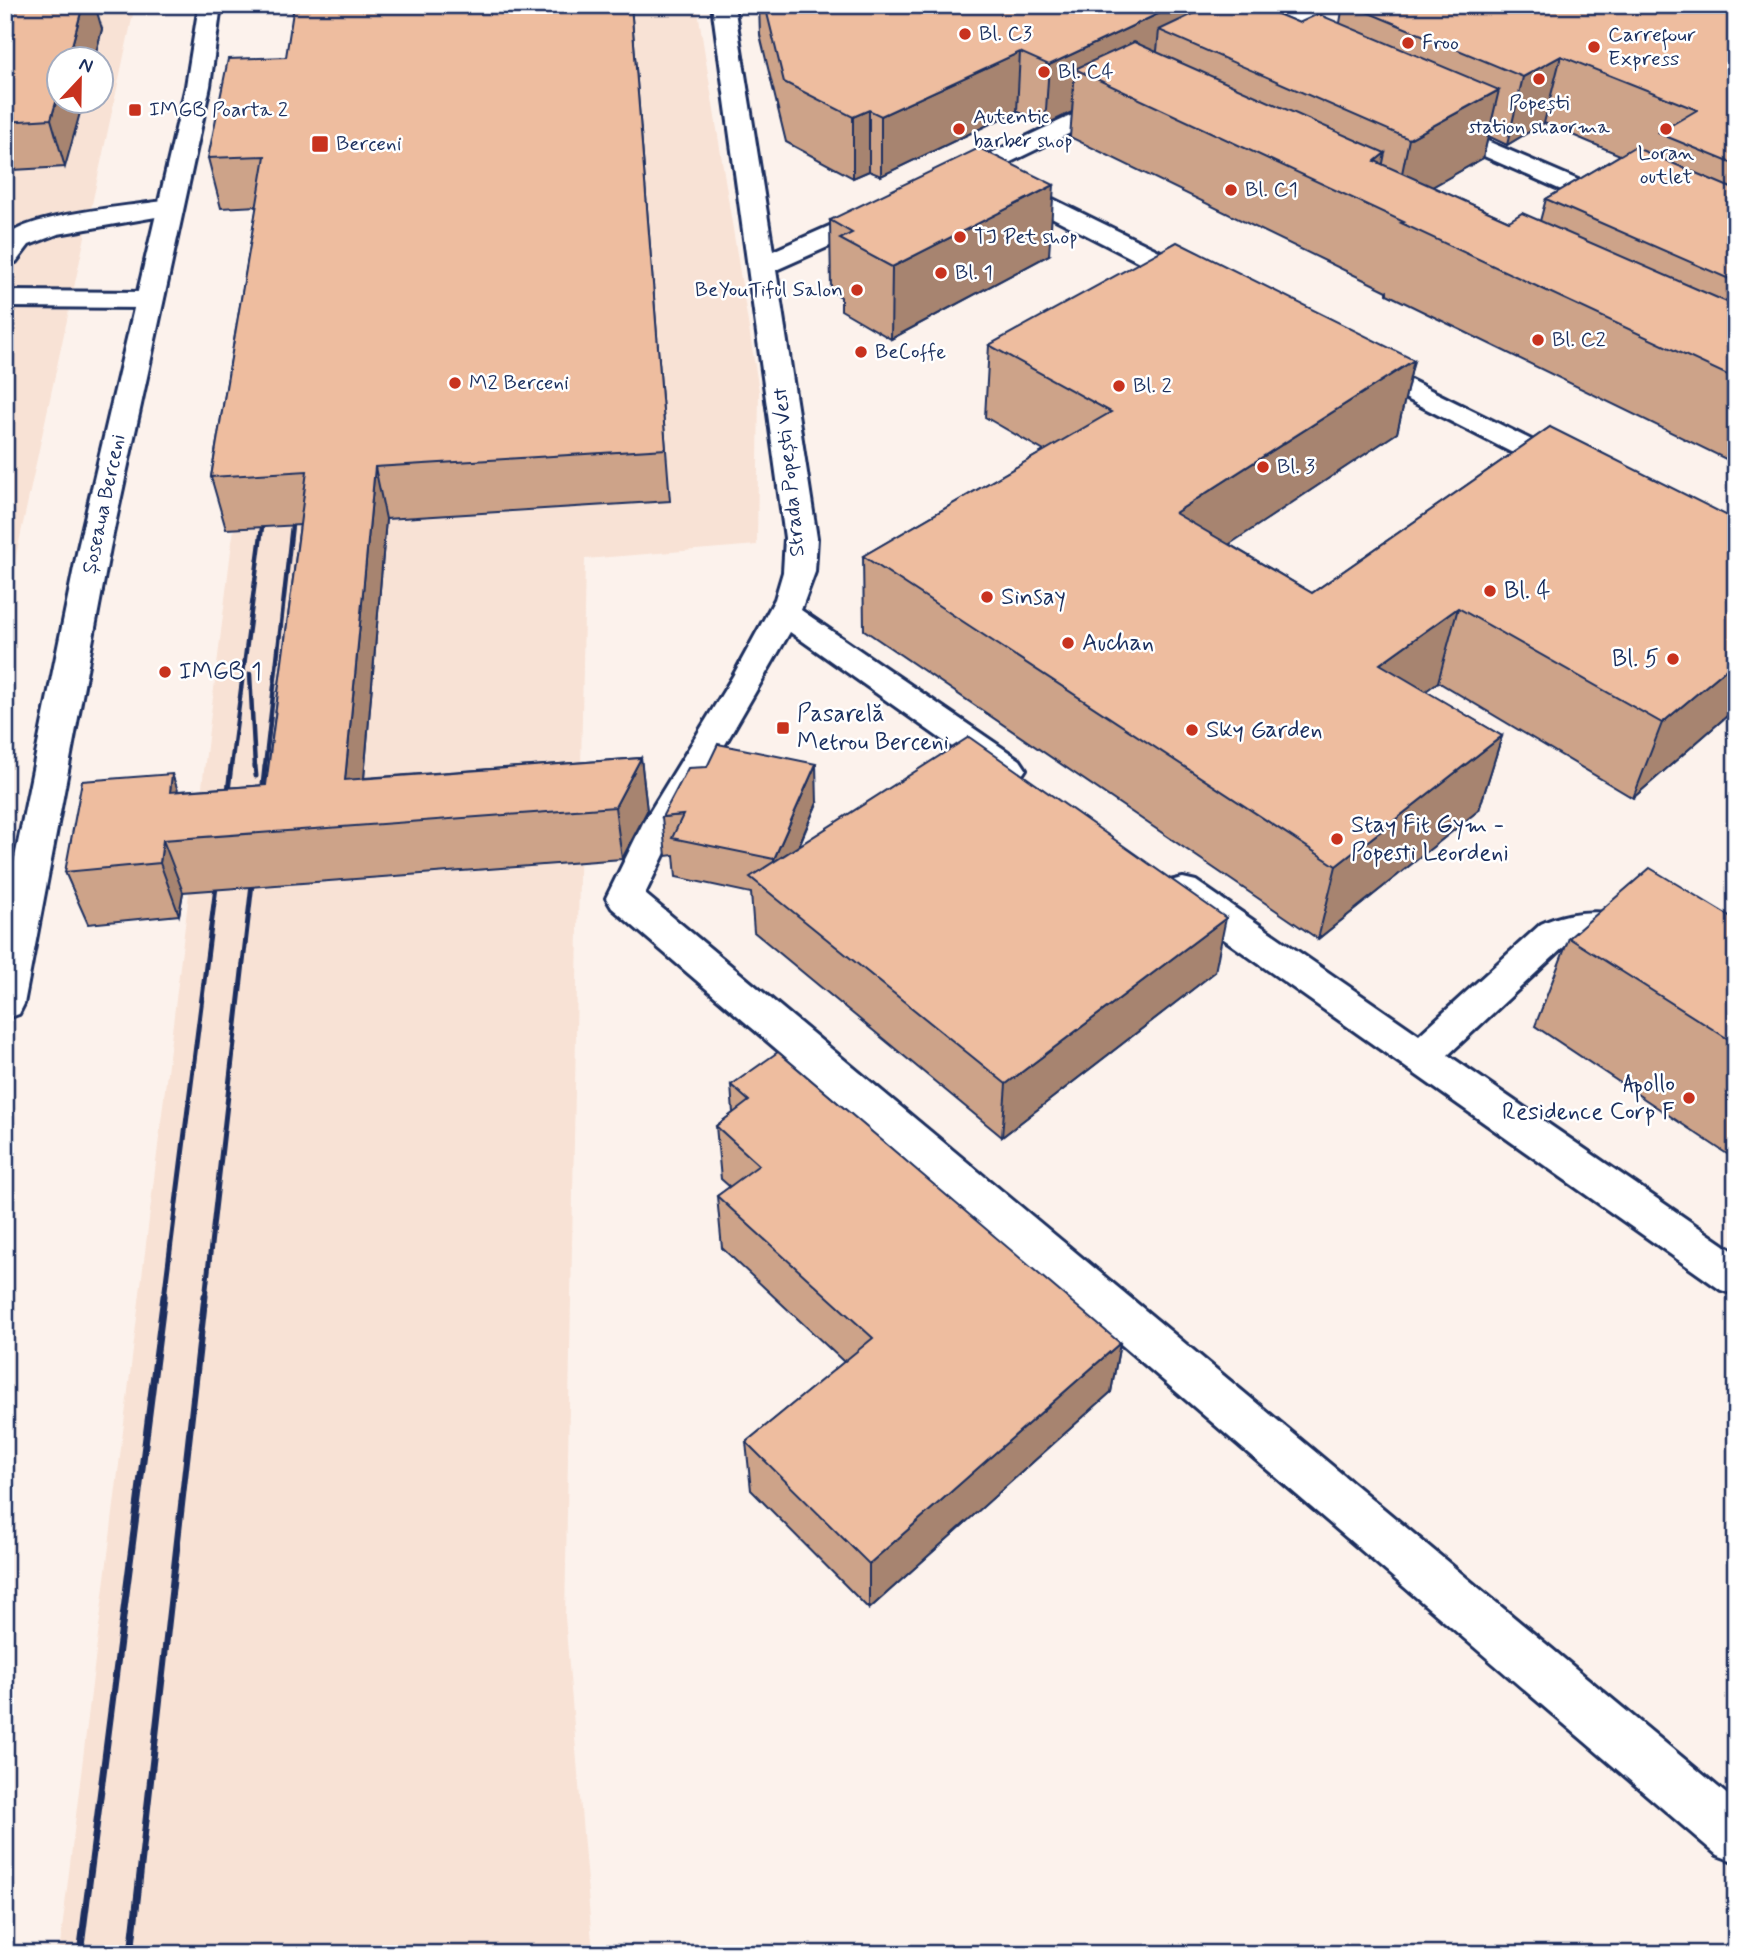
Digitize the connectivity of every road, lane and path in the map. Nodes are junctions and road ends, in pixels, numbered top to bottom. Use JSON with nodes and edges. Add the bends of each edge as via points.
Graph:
{"nodes":[{"id":1,"x":210,"y":5,"type":"edge"},
{"id":2,"x":723,"y":5,"type":"edge"},
{"id":3,"x":1317,"y":5,"type":"edge"},
{"id":4,"x":1272,"y":54,"type":"edge"},
{"id":5,"x":1134,"y":97,"type":"edge"},
{"id":6,"x":1410,"y":115,"type":"edge"},
{"id":7,"x":978,"y":169,"type":"junction"},
{"id":8,"x":928,"y":192,"type":"edge"},
{"id":9,"x":903,"y":203,"type":"edge"},
{"id":10,"x":170,"y":208,"type":"junction"},
{"id":11,"x":1635,"y":213,"type":"edge"},
{"id":12,"x":7,"y":256,"type":"edge"},
{"id":13,"x":764,"y":265,"type":"junction"},
{"id":14,"x":1223,"y":294,"type":"edge"},
{"id":15,"x":5,"y":299,"type":"edge"},
{"id":16,"x":149,"y":300,"type":"junction"},
{"id":17,"x":1334,"y":351,"type":"edge"},
{"id":18,"x":1592,"y":481,"type":"edge"},
{"id":19,"x":784,"y":613,"type":"junction"},
{"id":20,"x":1034,"y":787,"type":"edge"},
{"id":21,"x":1160,"y":875,"type":"edge"},
{"id":22,"x":1671,"y":961,"type":"edge"},
{"id":23,"x":5,"y":1004,"type":"edge"},
{"id":24,"x":1421,"y":1057,"type":"junction"},
{"id":25,"x":1736,"y":1276,"type":"edge"},
{"id":26,"x":1736,"y":1836,"type":"edge"}],
"edges":[{"from":1,"to":10,"type":"street","name":"Șoseaua Berceni","via":[[198,86]]},
{"from":2,"to":13,"type":"street","name":"Strada Popești Vest"},
{"from":3,"to":4,"type":"street","via":[[1232,47]]},
{"from":5,"to":7,"type":"street"},
{"from":6,"to":11,"type":"street"},
{"from":7,"to":8,"type":"street"},
{"from":7,"to":14,"type":"street"},
{"from":9,"to":13,"type":"street"},
{"from":10,"to":12,"type":"street","via":[[52,227],[20,239]]},
{"from":10,"to":16,"type":"street","name":"Șoseaua Berceni"},
{"from":13,"to":19,"type":"street","name":"Strada Popești Vest","via":[[801,538],[799,572]]},
{"from":15,"to":16,"type":"street"},
{"from":16,"to":23,"type":"street","name":"Șoseaua Berceni","via":[[94,548]]},
{"from":17,"to":18,"type":"street"},
{"from":19,"to":20,"type":"street"},
{"from":19,"to":26,"type":"street","name":"Strada Popești Vest","via":[[661,823],[625,898]]},
{"from":21,"to":24,"type":"street"},
{"from":22,"to":24,"type":"street","via":[[1608,927],[1569,924]]},
{"from":24,"to":25,"type":"street"}]}
